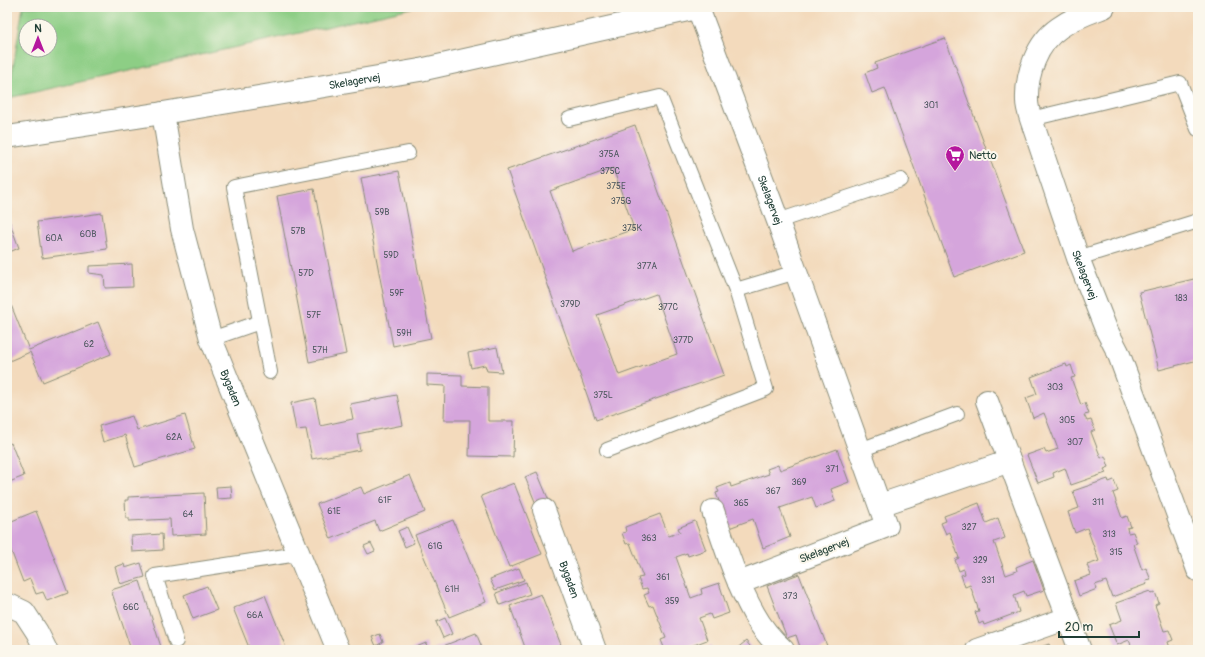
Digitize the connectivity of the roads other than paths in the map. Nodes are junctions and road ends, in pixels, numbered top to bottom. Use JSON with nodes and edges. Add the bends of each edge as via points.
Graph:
{"nodes":[{"id":1,"x":700,"y":7,"type":"edge"},
{"id":2,"x":1104,"y":7,"type":"edge"},
{"id":3,"x":164,"y":113,"type":"junction"},
{"id":4,"x":1030,"y":119,"type":"junction"},
{"id":5,"x":569,"y":120,"type":"dead end"},
{"id":6,"x":1198,"y":129,"type":"edge"},
{"id":7,"x":7,"y":137,"type":"edge"},
{"id":8,"x":408,"y":153,"type":"dead end"},
{"id":9,"x":901,"y":180,"type":"dead end"},
{"id":10,"x":778,"y":221,"type":"junction"},
{"id":11,"x":1198,"y":221,"type":"edge"},
{"id":12,"x":1078,"y":258,"type":"junction"},
{"id":13,"x":796,"y":272,"type":"junction"},
{"id":14,"x":736,"y":290,"type":"junction"},
{"id":15,"x":260,"y":322,"type":"junction"},
{"id":16,"x":211,"y":339,"type":"junction"},
{"id":17,"x":270,"y":372,"type":"dead end"},
{"id":18,"x":987,"y":401,"type":"dead end"},
{"id":19,"x":957,"y":414,"type":"dead end"},
{"id":20,"x":607,"y":450,"type":"dead end"},
{"id":21,"x":860,"y":450,"type":"junction"},
{"id":22,"x":1010,"y":461,"type":"junction"},
{"id":23,"x":880,"y":505,"type":"junction"},
{"id":24,"x":544,"y":510,"type":"dead end"},
{"id":25,"x":713,"y":512,"type":"dead end"},
{"id":26,"x":298,"y":554,"type":"junction"},
{"id":27,"x":1198,"y":570,"type":"edge"},
{"id":28,"x":738,"y":583,"type":"junction"},
{"id":29,"x":7,"y":604,"type":"edge"},
{"id":30,"x":1068,"y":618,"type":"junction"},
{"id":31,"x":176,"y":641,"type":"dead end"},
{"id":32,"x":46,"y":650,"type":"edge"},
{"id":33,"x":338,"y":650,"type":"edge"},
{"id":34,"x":594,"y":650,"type":"edge"},
{"id":35,"x":783,"y":650,"type":"edge"},
{"id":36,"x":978,"y":650,"type":"edge"},
{"id":37,"x":1080,"y":650,"type":"edge"}],
"edges":[{"from":1,"to":3,"type":"street","name":"Skelagervej","via":[[420,70]]},
{"from":1,"to":10,"type":"street","name":"Skelagervej"},
{"from":2,"to":4,"type":"street","name":"Skelagervej","via":[[1077,17],[1058,28],[1044,43],[1033,62],[1027,83]]},
{"from":3,"to":7,"type":"street","name":"Skelagervej"},
{"from":3,"to":16,"type":"street","name":"Bygaden","via":[[182,229]]},
{"from":4,"to":6,"type":"lane","via":[[1180,83]]},
{"from":4,"to":12,"type":"street","name":"Skelagervej"},
{"from":5,"to":14,"type":"lane","via":[[660,97]]},
{"from":8,"to":15,"type":"lane","via":[[234,187]]},
{"from":9,"to":10,"type":"lane"},
{"from":10,"to":13,"type":"street","name":"Skelagervej"},
{"from":11,"to":12,"type":"lane"},
{"from":12,"to":27,"type":"street","name":"Skelagervej","via":[[1106,329],[1118,352]]},
{"from":13,"to":14,"type":"lane"},
{"from":13,"to":21,"type":"street","name":"Skelagervej"},
{"from":14,"to":20,"type":"lane","via":[[766,388]]},
{"from":15,"to":16,"type":"lane"},
{"from":15,"to":17,"type":"lane"},
{"from":16,"to":26,"type":"street","name":"Bygaden"},
{"from":18,"to":22,"type":"street"},
{"from":19,"to":21,"type":"lane"},
{"from":21,"to":23,"type":"street","name":"Skelagervej"},
{"from":22,"to":23,"type":"street"},
{"from":22,"to":30,"type":"street"},
{"from":23,"to":28,"type":"street","name":"Skelagervej","via":[[887,526]]},
{"from":24,"to":34,"type":"street","name":"Bygaden"},
{"from":25,"to":28,"type":"street"},
{"from":26,"to":31,"type":"lane","via":[[155,576]]},
{"from":26,"to":33,"type":"street","name":"Bygaden"},
{"from":28,"to":35,"type":"street","via":[[754,615]]},
{"from":29,"to":32,"type":"street","via":[[24,612]]},
{"from":30,"to":36,"type":"street"},
{"from":30,"to":37,"type":"street"}]}
